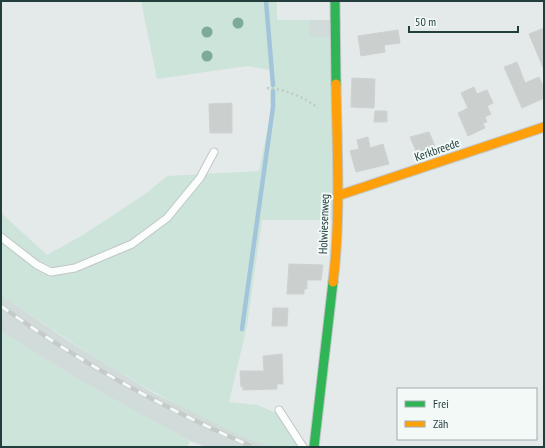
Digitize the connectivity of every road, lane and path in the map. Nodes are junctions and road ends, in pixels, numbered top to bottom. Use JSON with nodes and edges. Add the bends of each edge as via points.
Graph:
{"nodes":[{"id":1,"x":336,"y":1,"type":"edge"},
{"id":2,"x":267,"y":88,"type":"dead end"},
{"id":3,"x":322,"y":112,"type":"dead end"},
{"id":4,"x":544,"y":127,"type":"edge"},
{"id":5,"x":214,"y":152,"type":"dead end"},
{"id":6,"x":337,"y":196,"type":"junction"},
{"id":7,"x":1,"y":237,"type":"edge"},
{"id":8,"x":279,"y":410,"type":"dead end"},
{"id":9,"x":303,"y":447,"type":"edge"},
{"id":10,"x":314,"y":447,"type":"edge"}],
"edges":[{"from":1,"to":6,"type":"street","name":"Holwiesenweg"},
{"from":2,"to":3,"type":"path","via":[[293,94]]},
{"from":4,"to":6,"type":"street","name":"Kerkbreede"},
{"from":5,"to":7,"type":"lane","via":[[200,178],[167,218],[132,244],[75,268],[51,272],[37,265]]},
{"from":6,"to":10,"type":"street","name":"Holwiesenweg","via":[[336,257]]},
{"from":8,"to":9,"type":"lane"}]}
